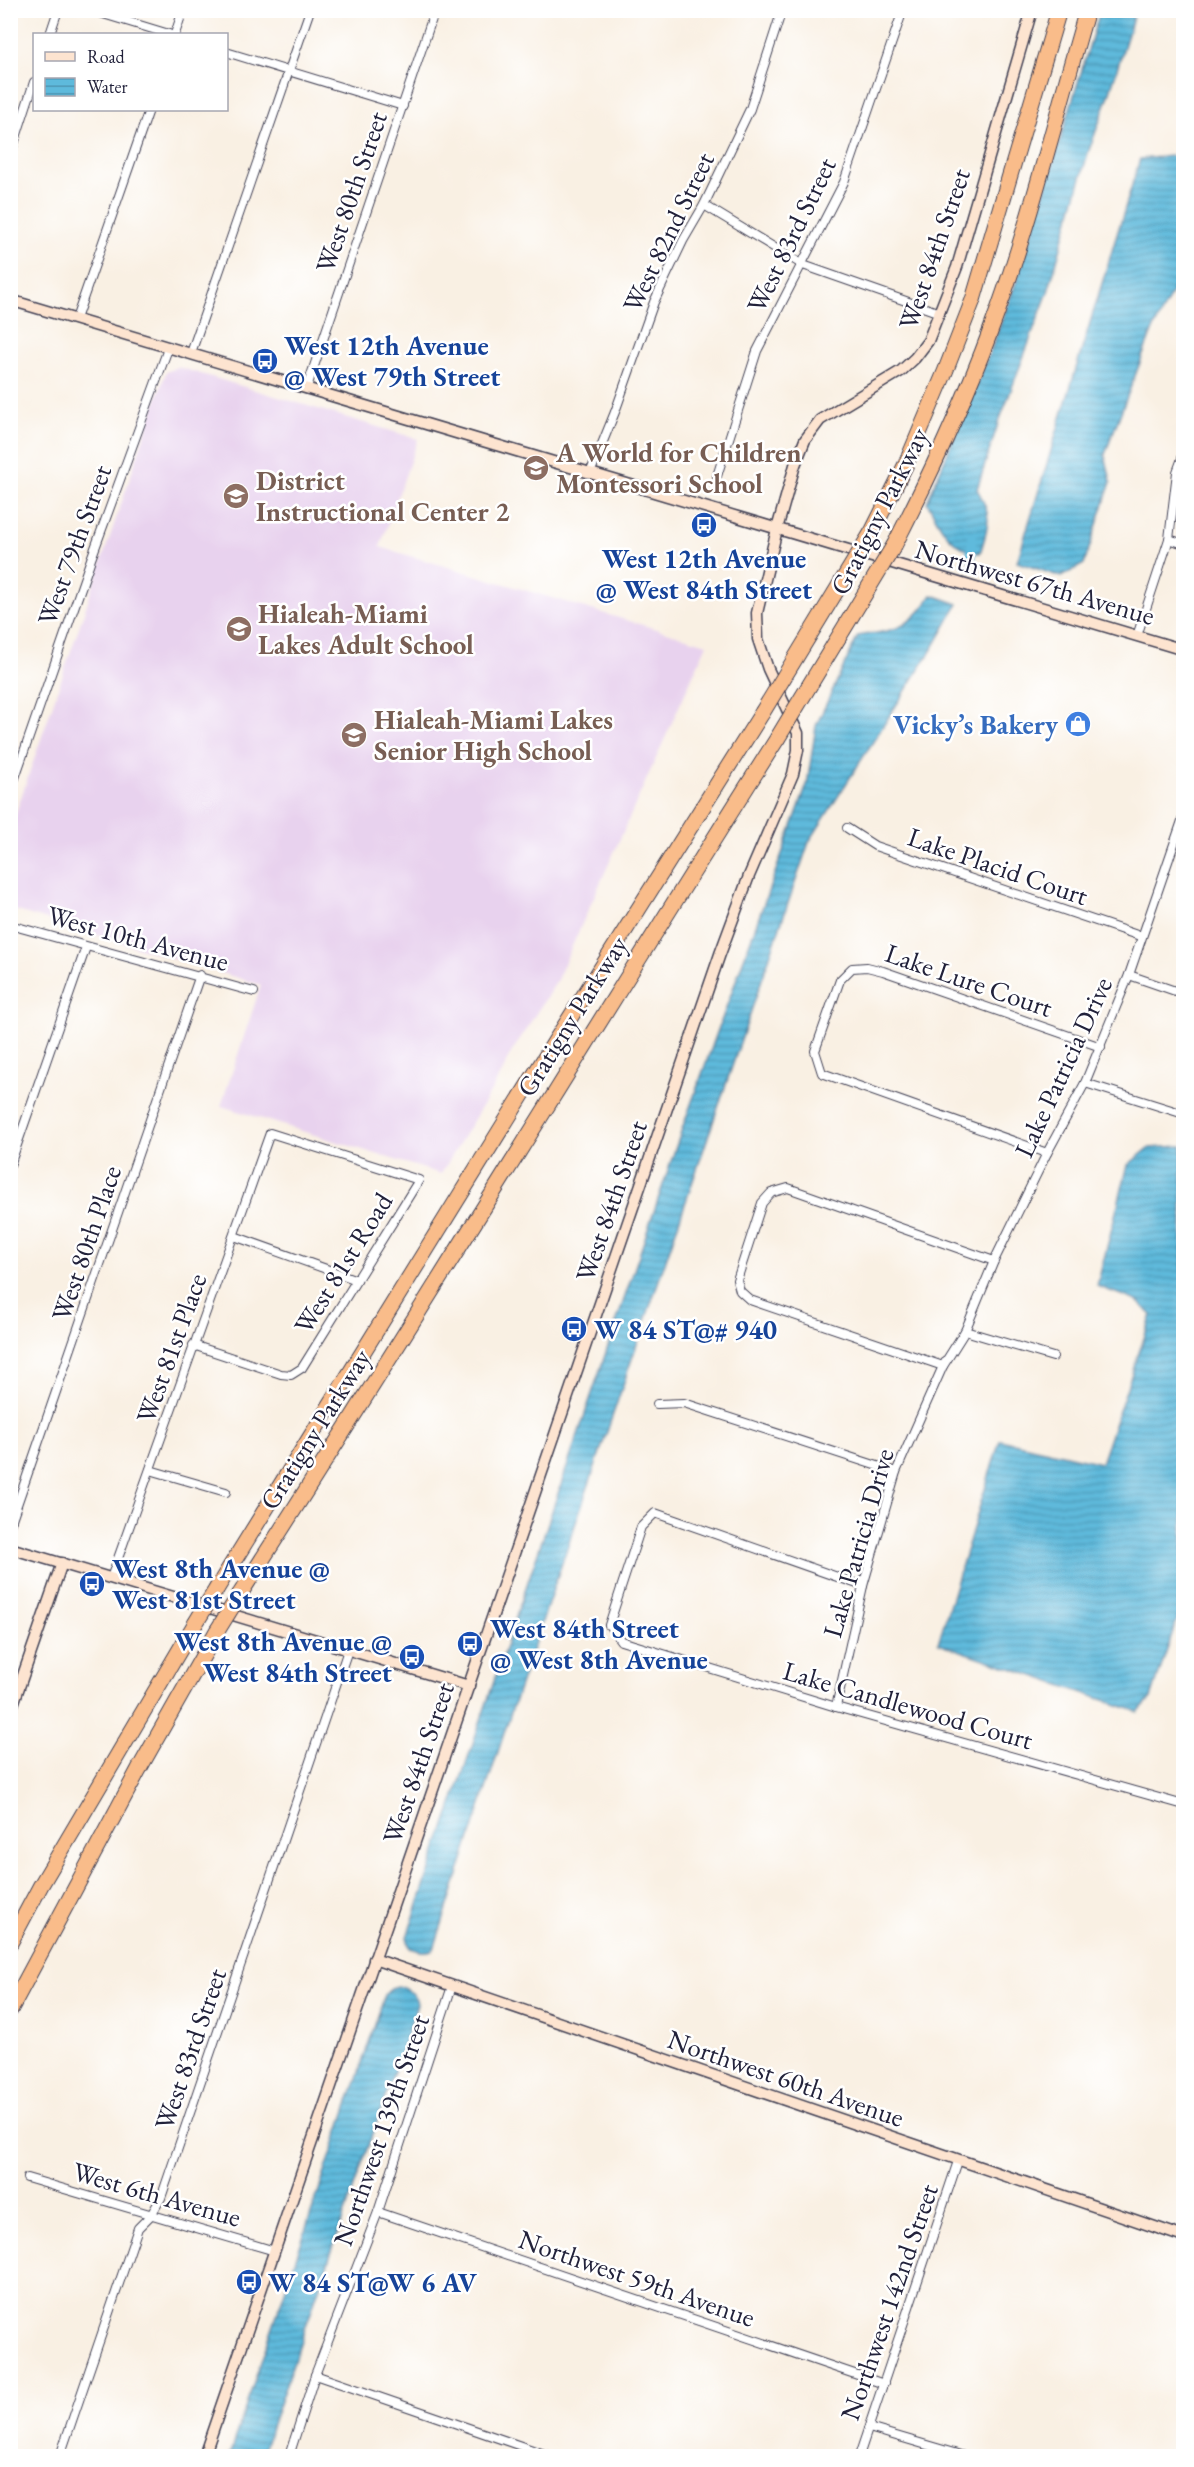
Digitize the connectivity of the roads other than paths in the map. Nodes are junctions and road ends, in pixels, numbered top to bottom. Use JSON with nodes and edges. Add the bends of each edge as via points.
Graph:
{"nodes":[{"id":1,"x":58,"y":10,"type":"edge"},
{"id":2,"x":90,"y":10,"type":"edge"},
{"id":3,"x":183,"y":10,"type":"edge"},
{"id":4,"x":310,"y":10,"type":"edge"},
{"id":5,"x":435,"y":10,"type":"edge"},
{"id":6,"x":782,"y":10,"type":"edge"},
{"id":7,"x":903,"y":10,"type":"edge"},
{"id":8,"x":1032,"y":10,"type":"edge"},
{"id":9,"x":1059,"y":10,"type":"edge"},
{"id":10,"x":1087,"y":10,"type":"edge"},
{"id":11,"x":50,"y":33,"type":"edge"},
{"id":12,"x":166,"y":33,"type":"edge"},
{"id":13,"x":175,"y":33,"type":"edge"},
{"id":14,"x":228,"y":53,"type":"edge"},
{"id":15,"x":289,"y":71,"type":"junction"},
{"id":16,"x":33,"y":85,"type":"edge"},
{"id":17,"x":403,"y":106,"type":"junction"},
{"id":18,"x":149,"y":111,"type":"edge"},
{"id":19,"x":10,"y":156,"type":"edge"},
{"id":20,"x":704,"y":205,"type":"junction"},
{"id":21,"x":803,"y":265,"type":"junction"},
{"id":22,"x":10,"y":300,"type":"edge"},
{"id":23,"x":940,"y":313,"type":"junction"},
{"id":24,"x":76,"y":319,"type":"junction"},
{"id":25,"x":169,"y":346,"type":"junction"},
{"id":26,"x":191,"y":353,"type":"junction"},
{"id":27,"x":307,"y":387,"type":"junction"},
{"id":28,"x":1184,"y":453,"type":"edge"},
{"id":29,"x":591,"y":471,"type":"junction"},
{"id":30,"x":717,"y":476,"type":"dead end"},
{"id":31,"x":777,"y":529,"type":"junction"},
{"id":32,"x":1169,"y":539,"type":"junction"},
{"id":33,"x":1184,"y":544,"type":"edge"},
{"id":34,"x":1137,"y":636,"type":"junction"},
{"id":35,"x":1184,"y":650,"type":"edge"},
{"id":36,"x":10,"y":792,"type":"edge"},
{"id":37,"x":1184,"y":815,"type":"edge"},
{"id":38,"x":847,"y":828,"type":"dead end"},
{"id":39,"x":10,"y":925,"type":"edge"},
{"id":40,"x":1140,"y":936,"type":"junction"},
{"id":41,"x":86,"y":947,"type":"junction"},
{"id":42,"x":200,"y":975,"type":"junction"},
{"id":43,"x":1129,"y":975,"type":"junction"},
{"id":44,"x":254,"y":992,"type":"dead end"},
{"id":45,"x":1184,"y":994,"type":"edge"},
{"id":46,"x":1101,"y":1047,"type":"junction"},
{"id":47,"x":1085,"y":1083,"type":"junction"},
{"id":48,"x":1184,"y":1114,"type":"edge"},
{"id":49,"x":1047,"y":1153,"type":"junction"},
{"id":50,"x":10,"y":1165,"type":"edge"},
{"id":51,"x":419,"y":1180,"type":"joint"},
{"id":52,"x":234,"y":1236,"type":"junction"},
{"id":53,"x":994,"y":1261,"type":"junction"},
{"id":54,"x":357,"y":1280,"type":"junction"},
{"id":55,"x":964,"y":1331,"type":"junction"},
{"id":56,"x":193,"y":1345,"type":"junction"},
{"id":57,"x":1053,"y":1357,"type":"dead end"},
{"id":58,"x":943,"y":1366,"type":"junction"},
{"id":59,"x":657,"y":1404,"type":"dead end"},
{"id":60,"x":150,"y":1470,"type":"junction"},
{"id":61,"x":896,"y":1472,"type":"junction"},
{"id":62,"x":226,"y":1492,"type":"dead end"},
{"id":63,"x":10,"y":1525,"type":"edge"},
{"id":64,"x":10,"y":1548,"type":"edge"},
{"id":65,"x":62,"y":1563,"type":"junction"},
{"id":66,"x":111,"y":1578,"type":"junction"},
{"id":67,"x":863,"y":1586,"type":"junction"},
{"id":68,"x":348,"y":1650,"type":"junction"},
{"id":69,"x":469,"y":1686,"type":"junction"},
{"id":70,"x":836,"y":1707,"type":"junction"},
{"id":71,"x":10,"y":1713,"type":"edge"},
{"id":72,"x":1184,"y":1805,"type":"edge"},
{"id":73,"x":10,"y":1943,"type":"edge"},
{"id":74,"x":374,"y":1959,"type":"junction"},
{"id":75,"x":452,"y":1986,"type":"junction"},
{"id":76,"x":18,"y":1994,"type":"junction"},
{"id":77,"x":10,"y":2010,"type":"edge"},
{"id":78,"x":10,"y":2018,"type":"edge"},
{"id":79,"x":958,"y":2161,"type":"junction"},
{"id":80,"x":27,"y":2178,"type":"dead end"},
{"id":81,"x":378,"y":2212,"type":"junction"},
{"id":82,"x":151,"y":2215,"type":"junction"},
{"id":83,"x":1184,"y":2237,"type":"edge"},
{"id":84,"x":275,"y":2251,"type":"junction"},
{"id":85,"x":315,"y":2374,"type":"junction"},
{"id":86,"x":884,"y":2384,"type":"junction"},
{"id":87,"x":868,"y":2428,"type":"junction"},
{"id":88,"x":60,"y":2457,"type":"edge"},
{"id":89,"x":204,"y":2457,"type":"edge"},
{"id":90,"x":289,"y":2457,"type":"edge"},
{"id":91,"x":550,"y":2457,"type":"edge"},
{"id":92,"x":859,"y":2457,"type":"edge"},
{"id":93,"x":964,"y":2457,"type":"edge"}],
"edges":[{"from":1,"to":11,"type":"street"},
{"from":2,"to":12,"type":"street"},
{"from":3,"to":13,"type":"street"},
{"from":4,"to":15,"type":"street"},
{"from":5,"to":17,"type":"street","name":"West 80th Street"},
{"from":6,"to":20,"type":"street","name":"West 82nd Street","via":[[750,108]]},
{"from":7,"to":21,"type":"street","name":"West 83rd Street","via":[[844,182]]},
{"from":8,"to":23,"type":"street","name":"West 84th Street"},
{"from":9,"to":73,"type":"highway","name":"Gratigny Parkway","bridge":true,"via":[[973,300],[906,464],[872,532],[195,1624]]},
{"from":10,"to":76,"type":"highway","name":"Gratigny Parkway","bridge":true,"via":[[990,331],[935,464],[896,544],[217,1631]]},
{"from":14,"to":15,"type":"street"},
{"from":15,"to":17,"type":"street"},
{"from":15,"to":26,"type":"street"},
{"from":16,"to":19,"type":"street"},
{"from":17,"to":27,"type":"street","name":"West 80th Street"},
{"from":18,"to":24,"type":"street"},
{"from":20,"to":21,"type":"street"},
{"from":20,"to":29,"type":"street","name":"West 82nd Street","via":[[654,302]]},
{"from":21,"to":23,"type":"street"},
{"from":21,"to":30,"type":"street","name":"West 83rd Street","via":[[757,351]]},
{"from":22,"to":24,"type":"street","name":"Northwest 67th Avenue"},
{"from":23,"to":31,"type":"street","name":"West 84th Street","via":[[928,340],[901,371],[820,420],[805,440]]},
{"from":24,"to":25,"type":"street","name":"Northwest 67th Avenue"},
{"from":25,"to":26,"type":"street","name":"Northwest 67th Avenue"},
{"from":25,"to":36,"type":"street","name":"West 79th Street"},
{"from":26,"to":27,"type":"street","name":"Northwest 67th Avenue"},
{"from":27,"to":29,"type":"street","name":"Northwest 67th Avenue"},
{"from":28,"to":32,"type":"street","via":[[1177,472]]},
{"from":29,"to":31,"type":"street","name":"Northwest 67th Avenue"},
{"from":31,"to":34,"type":"street","name":"Northwest 67th Avenue"},
{"from":31,"to":69,"type":"street","name":"West 84th Street","via":[[757,613],[758,639],[798,733],[793,774],[723,944]]},
{"from":32,"to":33,"type":"street"},
{"from":32,"to":34,"type":"street"},
{"from":34,"to":35,"type":"street","name":"Northwest 67th Avenue"},
{"from":37,"to":40,"type":"street","name":"Lake Patricia Drive"},
{"from":38,"to":40,"type":"street","name":"Lake Placid Court","via":[[875,846]]},
{"from":39,"to":41,"type":"street","name":"West 10th Avenue"},
{"from":40,"to":43,"type":"street","name":"Lake Patricia Drive"},
{"from":41,"to":42,"type":"street","name":"West 10th Avenue"},
{"from":41,"to":50,"type":"street"},
{"from":42,"to":44,"type":"street","name":"West 10th Avenue"},
{"from":42,"to":63,"type":"street","name":"West 80th Place"},
{"from":43,"to":45,"type":"street"},
{"from":43,"to":46,"type":"street","name":"Lake Patricia Drive"},
{"from":46,"to":47,"type":"street","name":"Lake Patricia Drive"},
{"from":46,"to":49,"type":"street","name":"Lake Lure Court","via":[[883,971],[852,968],[840,980],[815,1051],[822,1073]]},
{"from":47,"to":48,"type":"street"},
{"from":47,"to":49,"type":"street","name":"Lake Patricia Drive"},
{"from":49,"to":53,"type":"street","name":"Lake Patricia Drive"},
{"from":51,"to":52,"type":"street","name":"West 81st Place","via":[[270,1133]]},
{"from":51,"to":54,"type":"street","name":"West 81st Road"},
{"from":52,"to":54,"type":"street"},
{"from":52,"to":56,"type":"street","name":"West 81st Place"},
{"from":53,"to":55,"type":"street","name":"Lake Patricia Drive"},
{"from":53,"to":58,"type":"street","via":[[788,1188],[771,1193],[762,1203],[737,1280],[740,1291],[750,1300]]},
{"from":54,"to":56,"type":"street","name":"West 81st Road","via":[[302,1368],[291,1375]]},
{"from":55,"to":57,"type":"street"},
{"from":55,"to":58,"type":"street","name":"Lake Patricia Drive"},
{"from":56,"to":60,"type":"street","name":"West 81st Place"},
{"from":58,"to":61,"type":"street","name":"Lake Patricia Drive"},
{"from":59,"to":61,"type":"street","via":[[684,1402]]},
{"from":60,"to":62,"type":"street"},
{"from":60,"to":66,"type":"street","name":"West 81st Place"},
{"from":61,"to":67,"type":"street","name":"Lake Patricia Drive"},
{"from":64,"to":65,"type":"street"},
{"from":65,"to":66,"type":"street"},
{"from":65,"to":71,"type":"street"},
{"from":66,"to":68,"type":"street"},
{"from":67,"to":70,"type":"street","name":"Lake Patricia Drive"},
{"from":67,"to":70,"type":"street","name":"Lake Candlewood Court","via":[[655,1513],[641,1527],[609,1625],[621,1641]]},
{"from":68,"to":69,"type":"street"},
{"from":68,"to":82,"type":"street","name":"West 83rd Street","via":[[161,2198]]},
{"from":69,"to":74,"type":"street","name":"West 84th Street"},
{"from":70,"to":72,"type":"street","name":"Lake Candlewood Court"},
{"from":74,"to":75,"type":"street","name":"Northwest 60th Avenue"},
{"from":74,"to":84,"type":"street","name":"West 84th Street"},
{"from":75,"to":79,"type":"street","name":"Northwest 60th Avenue"},
{"from":75,"to":81,"type":"street","name":"Northwest 139th Street"},
{"from":76,"to":77,"type":"highway","name":"Gratigny Parkway"},
{"from":76,"to":78,"type":"highway"},
{"from":79,"to":83,"type":"street","name":"Northwest 60th Avenue"},
{"from":79,"to":86,"type":"street","name":"Northwest 142nd Street"},
{"from":80,"to":82,"type":"street","name":"West 6th Avenue"},
{"from":81,"to":85,"type":"street","name":"Northwest 139th Street"},
{"from":81,"to":86,"type":"street","name":"Northwest 59th Avenue"},
{"from":82,"to":84,"type":"street","name":"West 6th Avenue"},
{"from":82,"to":88,"type":"street","name":"West 83rd Street","via":[[138,2228]]},
{"from":84,"to":89,"type":"street","name":"West 84th Street"},
{"from":85,"to":90,"type":"street","name":"Northwest 139th Street"},
{"from":85,"to":91,"type":"street"},
{"from":86,"to":87,"type":"street","name":"Northwest 142nd Street"},
{"from":87,"to":92,"type":"street","name":"Northwest 142nd Street"},
{"from":87,"to":93,"type":"street"}]}
